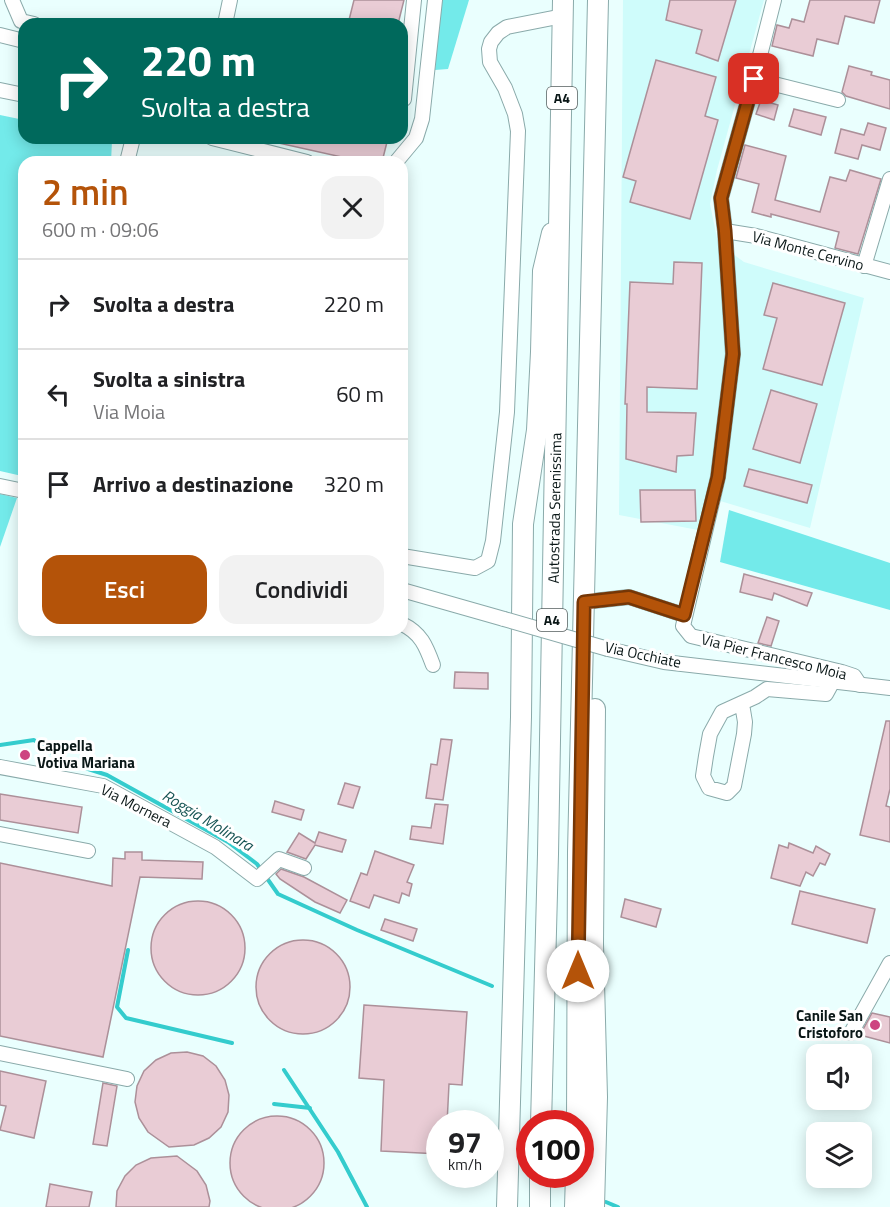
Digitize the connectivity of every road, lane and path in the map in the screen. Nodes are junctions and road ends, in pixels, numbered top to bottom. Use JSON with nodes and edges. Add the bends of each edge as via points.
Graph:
{"nodes":[{"id":1,"x":12,"y":0,"type":"edge"},
{"id":2,"x":230,"y":0,"type":"edge"},
{"id":3,"x":414,"y":0,"type":"edge"},
{"id":4,"x":435,"y":0,"type":"edge"},
{"id":5,"x":598,"y":0,"type":"edge"},
{"id":6,"x":774,"y":0,"type":"edge"},
{"id":7,"x":563,"y":8,"type":"edge"},
{"id":8,"x":20,"y":18,"type":"edge"},
{"id":9,"x":226,"y":18,"type":"edge"},
{"id":10,"x":0,"y":35,"type":"edge"},
{"id":11,"x":18,"y":40,"type":"edge"},
{"id":12,"x":408,"y":59,"type":"edge"},
{"id":13,"x":754,"y":79,"type":"junction"},
{"id":14,"x":0,"y":90,"type":"edge"},
{"id":15,"x":18,"y":94,"type":"edge"},
{"id":16,"x":838,"y":100,"type":"dead end"},
{"id":17,"x":236,"y":144,"type":"edge"},
{"id":18,"x":283,"y":156,"type":"edge"},
{"id":19,"x":401,"y":156,"type":"edge"},
{"id":20,"x":890,"y":179,"type":"edge"},
{"id":21,"x":561,"y":195,"type":"junction"},
{"id":22,"x":725,"y":231,"type":"junction"},
{"id":23,"x":864,"y":266,"type":"junction"},
{"id":24,"x":890,"y":272,"type":"edge"},
{"id":25,"x":0,"y":486,"type":"edge"},
{"id":26,"x":18,"y":490,"type":"edge"},
{"id":27,"x":408,"y":557,"type":"edge"},
{"id":28,"x":408,"y":592,"type":"edge"},
{"id":29,"x":584,"y":602,"type":"junction"},
{"id":30,"x":684,"y":615,"type":"junction"},
{"id":31,"x":408,"y":628,"type":"edge"},
{"id":32,"x":433,"y":665,"type":"dead end"},
{"id":33,"x":832,"y":683,"type":"junction"},
{"id":34,"x":860,"y":685,"type":"junction"},
{"id":35,"x":890,"y":688,"type":"edge"},
{"id":36,"x":741,"y":704,"type":"junction"},
{"id":37,"x":0,"y":767,"type":"edge"},
{"id":38,"x":0,"y":834,"type":"edge"},
{"id":39,"x":88,"y":850,"type":"dead end"},
{"id":40,"x":304,"y":868,"type":"dead end"},
{"id":41,"x":890,"y":963,"type":"edge"},
{"id":42,"x":885,"y":982,"type":"edge"},
{"id":43,"x":851,"y":1033,"type":"dead end"},
{"id":44,"x":0,"y":1053,"type":"edge"},
{"id":45,"x":127,"y":1079,"type":"dead end"},
{"id":46,"x":540,"y":1110,"type":"edge"},
{"id":47,"x":577,"y":1110,"type":"edge"},
{"id":48,"x":533,"y":1188,"type":"edge"},
{"id":49,"x":540,"y":1188,"type":"edge"},
{"id":50,"x":576,"y":1188,"type":"edge"},
{"id":51,"x":507,"y":1206,"type":"edge"},
{"id":52,"x":531,"y":1207,"type":"edge"},
{"id":53,"x":540,"y":1207,"type":"edge"},
{"id":54,"x":575,"y":1207,"type":"edge"},
{"id":55,"x":594,"y":1207,"type":"edge"}],
"edges":[{"from":1,"to":8,"type":"street"},
{"from":2,"to":9,"type":"street"},
{"from":3,"to":12,"type":"street"},
{"from":4,"to":19,"type":"street","via":[[422,119],[416,138]]},
{"from":5,"to":29,"type":"highway","name":"Autostrada Serenissima","number":"A4"},
{"from":6,"to":13,"type":"street"},
{"from":7,"to":21,"type":"highway","name":"Autostrada Serenissima","number":"A4"},
{"from":7,"to":27,"type":"street","via":[[507,27],[498,33],[489,49],[491,67],[505,88],[518,131],[507,412],[488,561],[475,568]]},
{"from":10,"to":11,"type":"street"},
{"from":13,"to":16,"type":"street"},
{"from":13,"to":22,"type":"street","via":[[721,198]]},
{"from":14,"to":15,"type":"street"},
{"from":17,"to":18,"type":"street"},
{"from":20,"to":23,"type":"street"},
{"from":21,"to":46,"type":"highway","name":"Autostrada Serenissima","number":"A4"},
{"from":21,"to":51,"type":"highway","via":[[543,271],[537,430],[523,524]]},
{"from":22,"to":23,"type":"street","name":"Via Monte Cervino"},
{"from":22,"to":30,"type":"street","via":[[733,354],[718,477]]},
{"from":23,"to":24,"type":"street","name":"Via Monte Cervino"},
{"from":25,"to":26,"type":"street"},
{"from":28,"to":33,"type":"street","name":"Via Occhiate","bridge":true,"via":[[664,662]]},
{"from":29,"to":30,"type":"street","via":[[629,597]]},
{"from":29,"to":47,"type":"highway","name":"Autostrada Serenissima","number":"A4"},
{"from":29,"to":55,"type":"highway","via":[[596,698],[592,944],[597,1097]]},
{"from":30,"to":34,"type":"street","name":"Via Pier Francesco Moia","via":[[683,626],[691,636],[842,672],[854,676]]},
{"from":31,"to":32,"type":"street","via":[[425,643]]},
{"from":33,"to":34,"type":"street","name":"Via Occhiate"},
{"from":33,"to":36,"type":"street","via":[[826,694],[766,689]]},
{"from":34,"to":35,"type":"street","name":"Via Occhiate"},
{"from":36,"to":36,"type":"street","via":[[722,712],[710,734],[706,756],[703,776],[709,788],[727,793],[734,786],[746,722]]},
{"from":37,"to":40,"type":"street","name":"Via Mornera","via":[[103,786],[215,847],[259,877],[279,859]]},
{"from":38,"to":39,"type":"street"},
{"from":41,"to":42,"type":"street"},
{"from":42,"to":43,"type":"street"},
{"from":44,"to":45,"type":"street"},
{"from":48,"to":52,"type":"street"},
{"from":49,"to":53,"type":"highway"},
{"from":50,"to":54,"type":"highway"}]}
